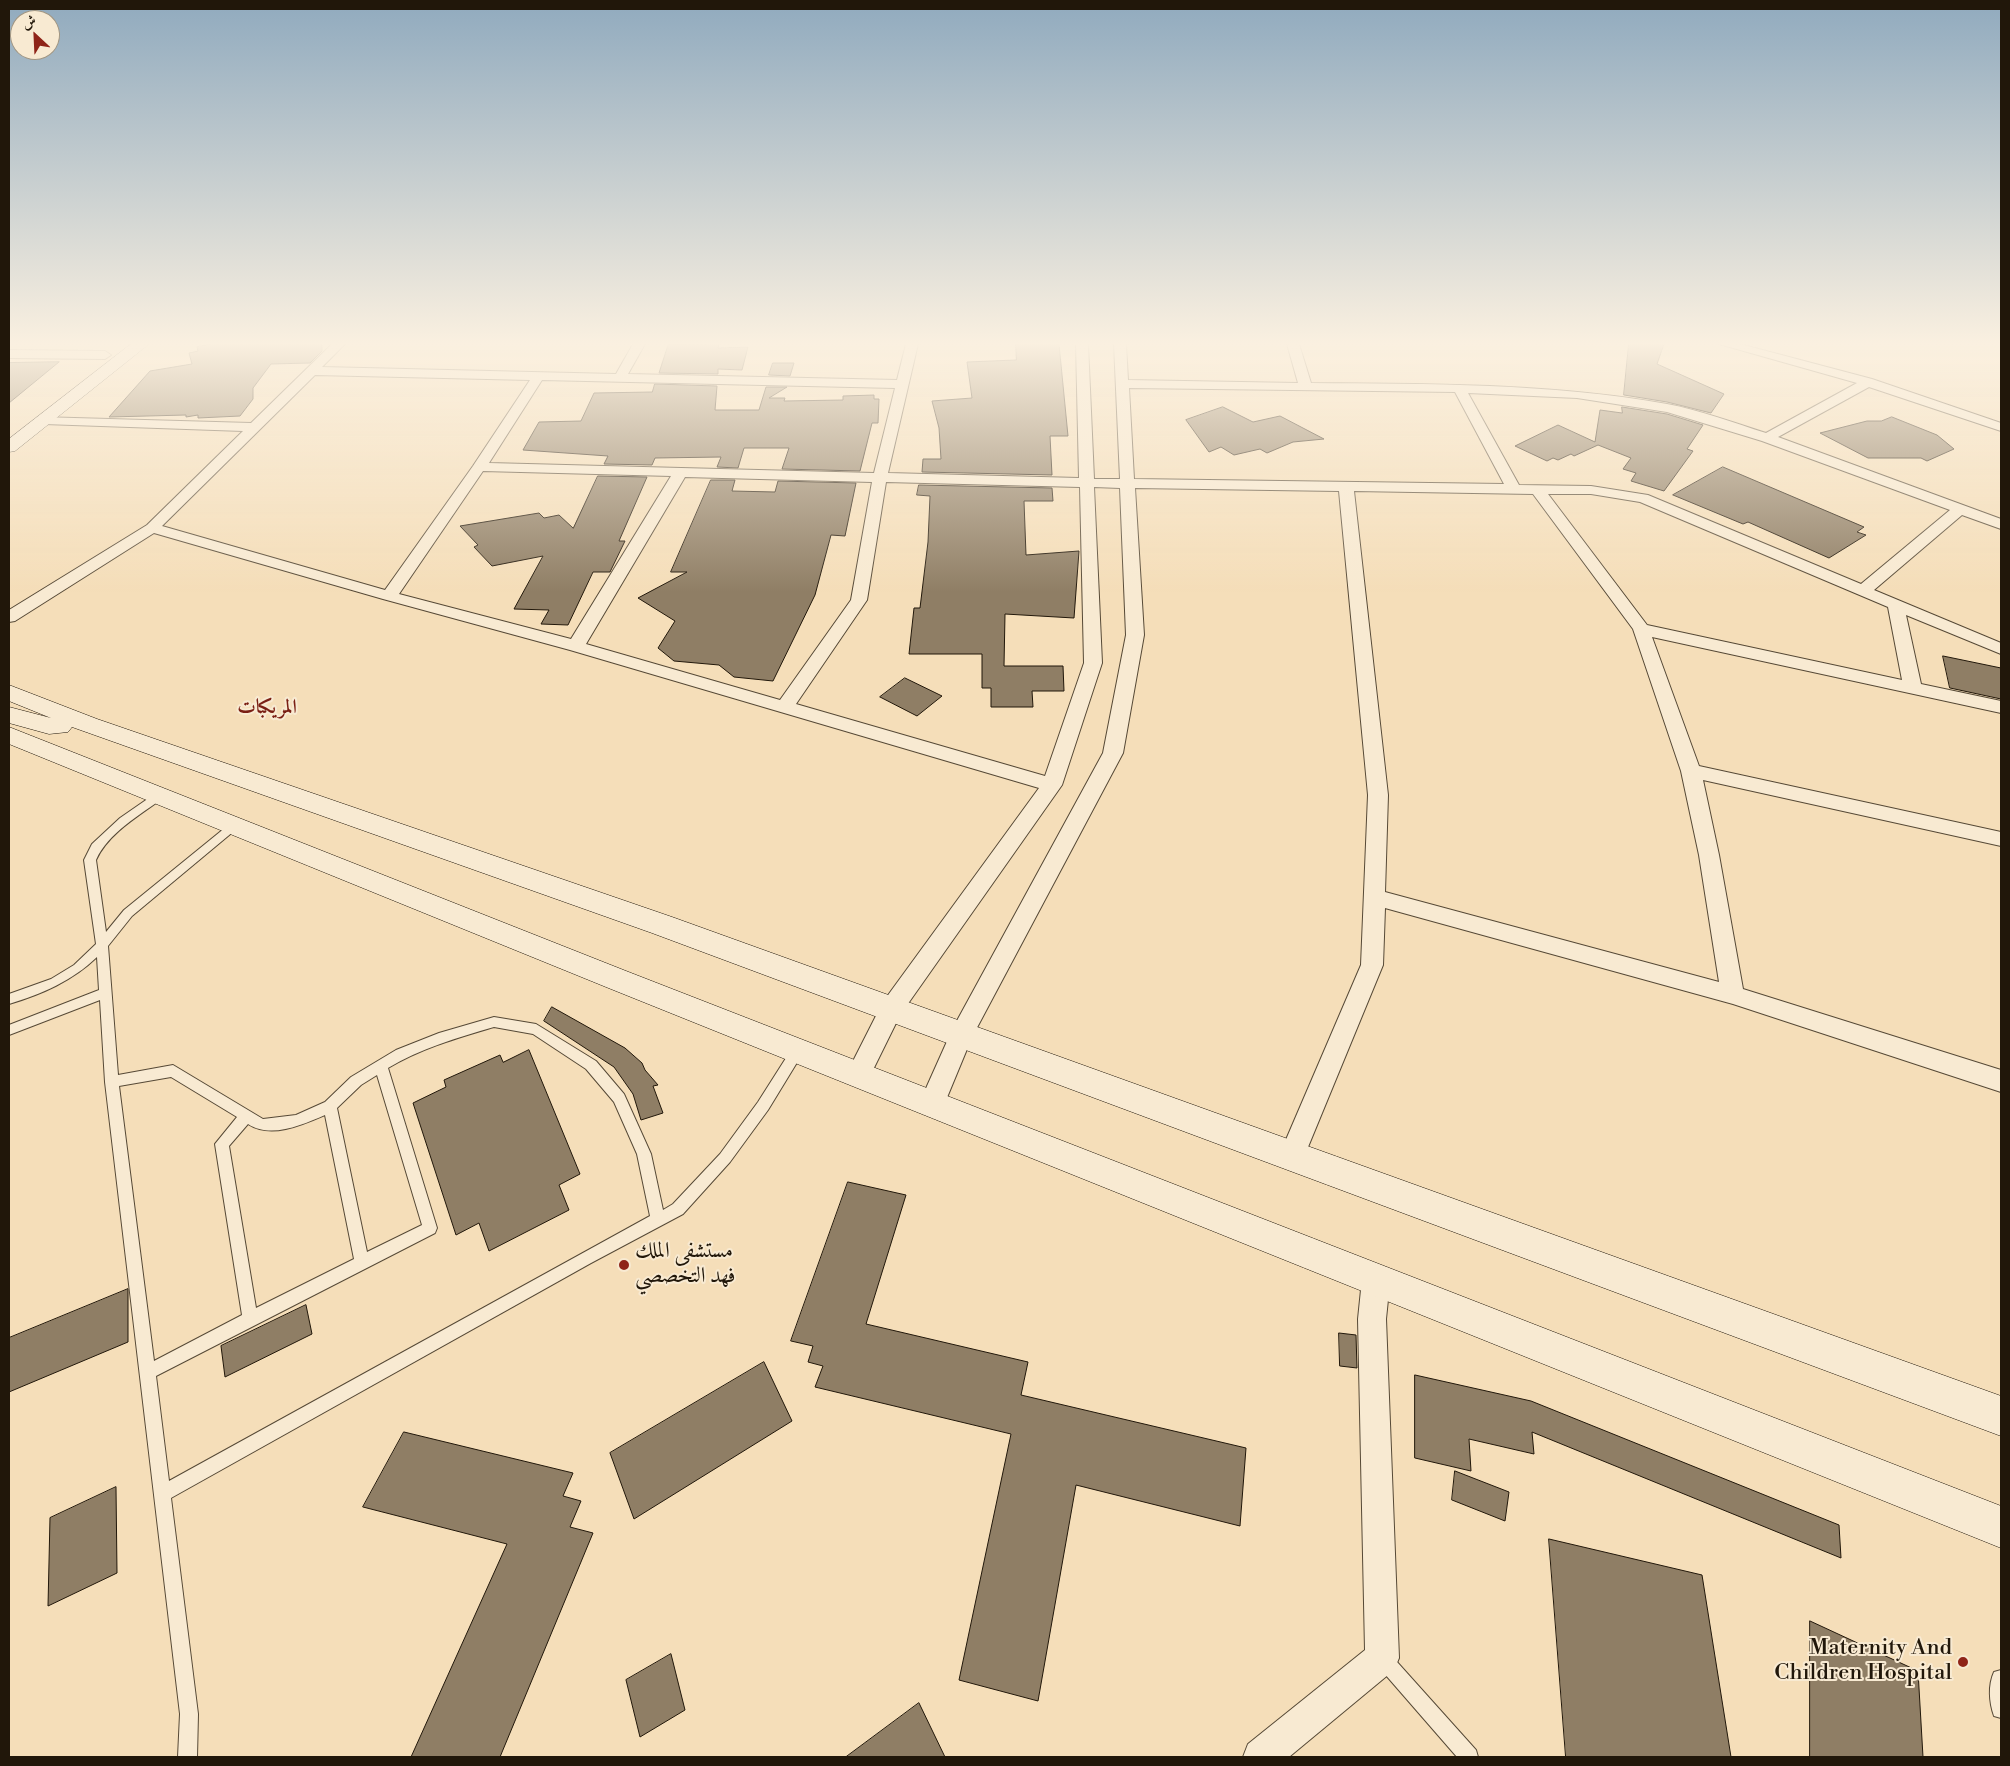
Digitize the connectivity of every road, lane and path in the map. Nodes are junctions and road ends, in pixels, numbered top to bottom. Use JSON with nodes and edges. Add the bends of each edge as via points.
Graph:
{"nodes":[{"id":1,"x":36,"y":426,"type":"edge"},
{"id":2,"x":236,"y":426,"type":"edge"},
{"id":3,"x":506,"y":426,"type":"edge"},
{"id":4,"x":893,"y":426,"type":"edge"},
{"id":5,"x":1085,"y":426,"type":"edge"},
{"id":6,"x":1125,"y":426,"type":"edge"},
{"id":7,"x":1480,"y":426,"type":"edge"},
{"id":8,"x":1727,"y":426,"type":"edge"},
{"id":9,"x":1788,"y":426,"type":"edge"},
{"id":10,"x":254,"y":427,"type":"joint"},
{"id":11,"x":1767,"y":438,"type":"junction"},
{"id":12,"x":9,"y":447,"type":"edge"},
{"id":13,"x":479,"y":467,"type":"junction"},
{"id":14,"x":681,"y":472,"type":"junction"},
{"id":15,"x":880,"y":477,"type":"junction"},
{"id":16,"x":1128,"y":482,"type":"junction"},
{"id":17,"x":1087,"y":483,"type":"junction"},
{"id":18,"x":1346,"y":486,"type":"junction"},
{"id":19,"x":1514,"y":489,"type":"junction"},
{"id":20,"x":1537,"y":489,"type":"junction"},
{"id":21,"x":1960,"y":509,"type":"junction"},
{"id":22,"x":2001,"y":524,"type":"edge"},
{"id":23,"x":152,"y":528,"type":"junction"},
{"id":24,"x":1864,"y":590,"type":"junction"},
{"id":25,"x":389,"y":596,"type":"junction"},
{"id":26,"x":1895,"y":604,"type":"junction"},
{"id":27,"x":9,"y":617,"type":"edge"},
{"id":28,"x":1641,"y":629,"type":"junction"},
{"id":29,"x":576,"y":646,"type":"junction"},
{"id":30,"x":2001,"y":649,"type":"edge"},
{"id":31,"x":1913,"y":688,"type":"junction"},
{"id":32,"x":9,"y":692,"type":"edge"},
{"id":33,"x":785,"y":706,"type":"junction"},
{"id":34,"x":2001,"y":707,"type":"edge"},
{"id":35,"x":9,"y":715,"type":"edge"},
{"id":36,"x":89,"y":725,"type":"junction"},
{"id":37,"x":9,"y":735,"type":"edge"},
{"id":38,"x":1691,"y":771,"type":"junction"},
{"id":39,"x":1052,"y":785,"type":"junction"},
{"id":40,"x":159,"y":795,"type":"junction"},
{"id":41,"x":235,"y":826,"type":"junction"},
{"id":42,"x":2001,"y":839,"type":"edge"},
{"id":43,"x":1374,"y":896,"type":"junction"},
{"id":44,"x":102,"y":945,"type":"junction"},
{"id":45,"x":105,"y":994,"type":"junction"},
{"id":46,"x":1733,"y":995,"type":"junction"},
{"id":47,"x":9,"y":999,"type":"edge"},
{"id":48,"x":891,"y":1009,"type":"junction"},
{"id":49,"x":9,"y":1030,"type":"edge"},
{"id":50,"x":961,"y":1035,"type":"junction"},
{"id":51,"x":798,"y":1051,"type":"junction"},
{"id":52,"x":381,"y":1066,"type":"junction"},
{"id":53,"x":858,"y":1075,"type":"junction"},
{"id":54,"x":2001,"y":1081,"type":"edge"},
{"id":55,"x":112,"y":1082,"type":"junction"},
{"id":56,"x":932,"y":1104,"type":"junction"},
{"id":57,"x":330,"y":1106,"type":"junction"},
{"id":58,"x":246,"y":1116,"type":"junction"},
{"id":59,"x":1292,"y":1156,"type":"junction"},
{"id":60,"x":658,"y":1219,"type":"junction"},
{"id":61,"x":362,"y":1262,"type":"junction"},
{"id":62,"x":1376,"y":1280,"type":"junction"},
{"id":63,"x":250,"y":1319,"type":"junction"},
{"id":64,"x":148,"y":1372,"type":"junction"},
{"id":65,"x":2001,"y":1416,"type":"edge"},
{"id":66,"x":163,"y":1493,"type":"junction"},
{"id":67,"x":2001,"y":1527,"type":"edge"},
{"id":68,"x":1382,"y":1658,"type":"junction"},
{"id":69,"x":2001,"y":1679,"type":"edge"},
{"id":70,"x":2001,"y":1709,"type":"edge"},
{"id":71,"x":188,"y":1757,"type":"edge"},
{"id":72,"x":1261,"y":1757,"type":"edge"},
{"id":73,"x":1469,"y":1757,"type":"edge"}],
"edges":[{"from":1,"to":12,"type":"street"},
{"from":2,"to":10,"type":"street"},
{"from":3,"to":13,"type":"street"},
{"from":4,"to":15,"type":"street"},
{"from":5,"to":17,"type":"street"},
{"from":6,"to":16,"type":"street"},
{"from":7,"to":19,"type":"street"},
{"from":8,"to":11,"type":"street"},
{"from":9,"to":11,"type":"street"},
{"from":10,"to":23,"type":"street"},
{"from":11,"to":21,"type":"street"},
{"from":13,"to":14,"type":"street"},
{"from":13,"to":25,"type":"street"},
{"from":14,"to":15,"type":"street"},
{"from":14,"to":29,"type":"street"},
{"from":15,"to":17,"type":"street"},
{"from":15,"to":33,"type":"street","via":[[859,600]]},
{"from":16,"to":17,"type":"street"},
{"from":16,"to":18,"type":"street"},
{"from":16,"to":50,"type":"street","via":[[1135,635],[1114,754]]},
{"from":17,"to":39,"type":"street","via":[[1093,663]]},
{"from":18,"to":19,"type":"street"},
{"from":18,"to":43,"type":"street","via":[[1378,794]]},
{"from":19,"to":20,"type":"street"},
{"from":20,"to":24,"type":"street","via":[[1591,490],[1643,498]]},
{"from":20,"to":28,"type":"street"},
{"from":21,"to":22,"type":"street"},
{"from":21,"to":24,"type":"street"},
{"from":23,"to":25,"type":"street"},
{"from":23,"to":27,"type":"street"},
{"from":24,"to":26,"type":"street"},
{"from":25,"to":29,"type":"street"},
{"from":26,"to":30,"type":"street"},
{"from":26,"to":31,"type":"street"},
{"from":28,"to":31,"type":"street"},
{"from":28,"to":38,"type":"street"},
{"from":29,"to":33,"type":"street"},
{"from":31,"to":34,"type":"street"},
{"from":32,"to":36,"type":"street"},
{"from":33,"to":39,"type":"street"},
{"from":35,"to":36,"type":"street","via":[[49,726]]},
{"from":36,"to":48,"type":"street","via":[[662,925]]},
{"from":37,"to":40,"type":"street"},
{"from":38,"to":42,"type":"street"},
{"from":38,"to":46,"type":"street"},
{"from":39,"to":48,"type":"street"},
{"from":40,"to":41,"type":"street"},
{"from":40,"to":44,"type":"lane","via":[[96,847],[90,860]]},
{"from":41,"to":44,"type":"lane","via":[[128,914]]},
{"from":41,"to":51,"type":"street"},
{"from":43,"to":46,"type":"street"},
{"from":43,"to":59,"type":"street","via":[[1372,964]]},
{"from":44,"to":45,"type":"lane"},
{"from":44,"to":47,"type":"lane","via":[[78,968],[55,982]]},
{"from":45,"to":49,"type":"lane"},
{"from":45,"to":55,"type":"lane"},
{"from":46,"to":54,"type":"street"},
{"from":48,"to":50,"type":"street"},
{"from":48,"to":53,"type":"street"},
{"from":50,"to":56,"type":"street"},
{"from":50,"to":59,"type":"street"},
{"from":51,"to":53,"type":"street"},
{"from":51,"to":60,"type":"lane","via":[[725,1158],[678,1209]]},
{"from":52,"to":57,"type":"lane","via":[[356,1081]]},
{"from":52,"to":60,"type":"lane","via":[[443,1037],[494,1022],[536,1029],[591,1065],[619,1098],[644,1154]]},
{"from":52,"to":61,"type":"lane","via":[[430,1228]]},
{"from":53,"to":56,"type":"street"},
{"from":55,"to":58,"type":"lane","via":[[174,1071]]},
{"from":55,"to":64,"type":"lane"},
{"from":56,"to":62,"type":"street"},
{"from":57,"to":58,"type":"lane","via":[[297,1121],[261,1125]]},
{"from":57,"to":61,"type":"lane"},
{"from":58,"to":63,"type":"lane","via":[[222,1144]]},
{"from":59,"to":65,"type":"street"},
{"from":60,"to":66,"type":"lane"},
{"from":61,"to":63,"type":"lane"},
{"from":62,"to":67,"type":"street"},
{"from":62,"to":68,"type":"street","via":[[1372,1319]]},
{"from":63,"to":64,"type":"lane"},
{"from":64,"to":66,"type":"lane"},
{"from":66,"to":71,"type":"lane","via":[[188,1714]]},
{"from":68,"to":72,"type":"street"},
{"from":68,"to":73,"type":"lane"},
{"from":69,"to":70,"type":"lane"}]}
